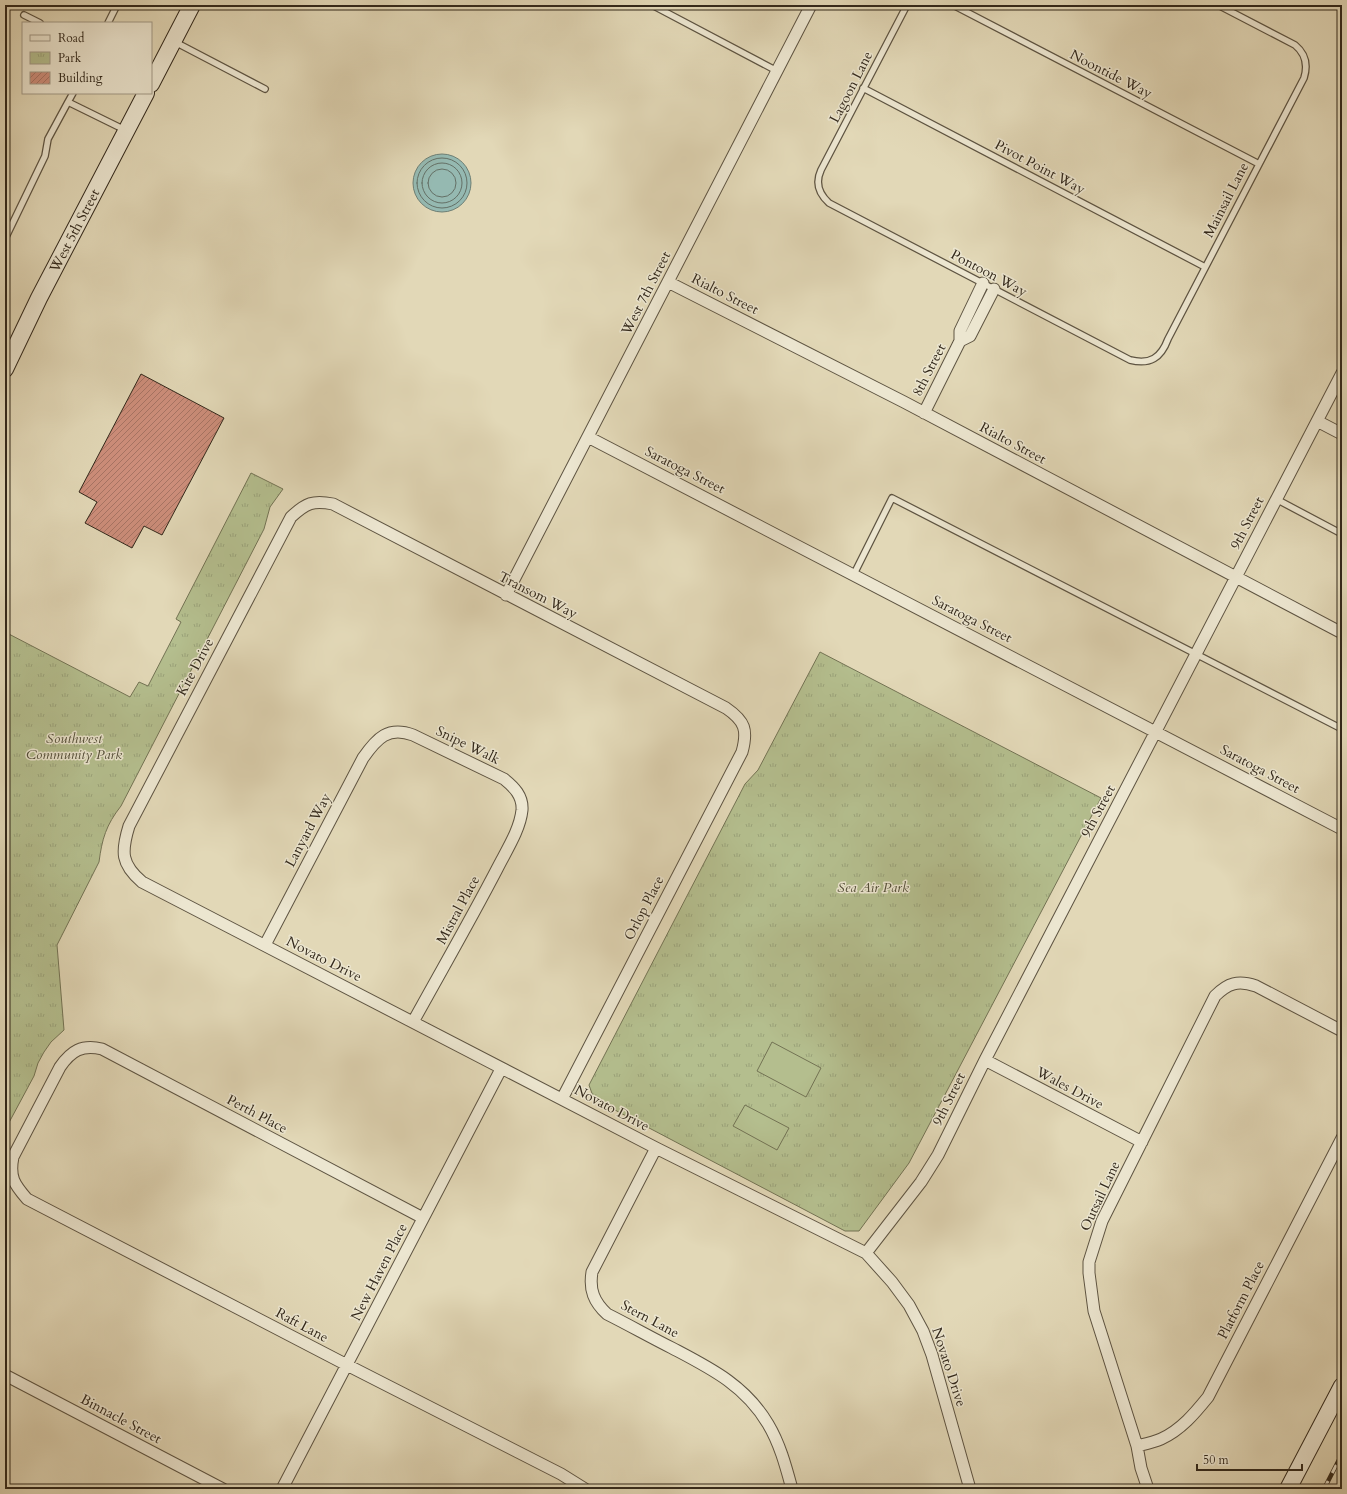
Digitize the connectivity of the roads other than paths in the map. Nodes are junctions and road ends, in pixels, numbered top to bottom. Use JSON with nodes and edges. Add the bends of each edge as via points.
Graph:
{"nodes":[{"id":1,"x":118,"y":5,"type":"edge"},
{"id":2,"x":192,"y":5,"type":"edge"},
{"id":3,"x":652,"y":5,"type":"edge"},
{"id":4,"x":811,"y":5,"type":"edge"},
{"id":5,"x":907,"y":5,"type":"edge"},
{"id":6,"x":953,"y":5,"type":"edge"},
{"id":7,"x":1218,"y":5,"type":"edge"},
{"id":8,"x":24,"y":15,"type":"dead end"},
{"id":9,"x":38,"y":22,"type":"edge"},
{"id":10,"x":109,"y":22,"type":"edge"},
{"id":11,"x":173,"y":41,"type":"junction"},
{"id":12,"x":777,"y":71,"type":"junction"},
{"id":13,"x":152,"y":82,"type":"edge"},
{"id":14,"x":864,"y":88,"type":"junction"},
{"id":15,"x":265,"y":89,"type":"dead end"},
{"id":16,"x":72,"y":94,"type":"edge"},
{"id":17,"x":145,"y":94,"type":"edge"},
{"id":18,"x":68,"y":102,"type":"junction"},
{"id":19,"x":126,"y":131,"type":"junction"},
{"id":20,"x":1258,"y":164,"type":"junction"},
{"id":21,"x":818,"y":180,"type":"joint"},
{"id":22,"x":5,"y":239,"type":"edge"},
{"id":23,"x":1205,"y":267,"type":"junction"},
{"id":24,"x":668,"y":282,"type":"junction"},
{"id":25,"x":983,"y":284,"type":"junction"},
{"id":26,"x":994,"y":289,"type":"junction"},
{"id":27,"x":960,"y":341,"type":"junction"},
{"id":28,"x":1162,"y":352,"type":"joint"},
{"id":29,"x":5,"y":369,"type":"edge"},
{"id":30,"x":1342,"y":373,"type":"edge"},
{"id":31,"x":924,"y":413,"type":"junction"},
{"id":32,"x":1317,"y":421,"type":"junction"},
{"id":33,"x":1342,"y":434,"type":"edge"},
{"id":34,"x":588,"y":437,"type":"junction"},
{"id":35,"x":1276,"y":499,"type":"junction"},
{"id":36,"x":310,"y":503,"type":"joint"},
{"id":37,"x":1342,"y":534,"type":"edge"},
{"id":38,"x":854,"y":574,"type":"junction"},
{"id":39,"x":1236,"y":578,"type":"junction"},
{"id":40,"x":506,"y":595,"type":"junction"},
{"id":41,"x":1342,"y":633,"type":"edge"},
{"id":42,"x":1196,"y":654,"type":"junction"},
{"id":43,"x":744,"y":728,"type":"joint"},
{"id":44,"x":1342,"y":730,"type":"edge"},
{"id":45,"x":1156,"y":731,"type":"junction"},
{"id":46,"x":385,"y":734,"type":"joint"},
{"id":47,"x":522,"y":809,"type":"joint"},
{"id":48,"x":1342,"y":829,"type":"edge"},
{"id":49,"x":124,"y":855,"type":"joint"},
{"id":50,"x":265,"y":945,"type":"junction"},
{"id":51,"x":413,"y":1022,"type":"junction"},
{"id":52,"x":1342,"y":1031,"type":"edge"},
{"id":53,"x":985,"y":1060,"type":"junction"},
{"id":54,"x":501,"y":1069,"type":"junction"},
{"id":55,"x":562,"y":1099,"type":"junction"},
{"id":56,"x":1342,"y":1138,"type":"edge"},
{"id":57,"x":1142,"y":1142,"type":"junction"},
{"id":58,"x":656,"y":1148,"type":"junction"},
{"id":59,"x":12,"y":1179,"type":"joint"},
{"id":60,"x":423,"y":1218,"type":"junction"},
{"id":61,"x":866,"y":1253,"type":"junction"},
{"id":62,"x":347,"y":1366,"type":"junction"},
{"id":63,"x":5,"y":1375,"type":"edge"},
{"id":64,"x":1342,"y":1386,"type":"edge"},
{"id":65,"x":1137,"y":1446,"type":"junction"},
{"id":66,"x":223,"y":1489,"type":"edge"},
{"id":67,"x":282,"y":1489,"type":"edge"},
{"id":68,"x":585,"y":1489,"type":"edge"},
{"id":69,"x":792,"y":1489,"type":"edge"},
{"id":70,"x":970,"y":1489,"type":"edge"},
{"id":71,"x":1148,"y":1489,"type":"edge"},
{"id":72,"x":1288,"y":1489,"type":"edge"}],
"edges":[{"from":1,"to":10,"type":"lane"},
{"from":2,"to":11,"type":"main road"},
{"from":3,"to":12,"type":"lane"},
{"from":4,"to":12,"type":"street","name":"West 7th Street"},
{"from":5,"to":14,"type":"lane","name":"Lagoon Lane"},
{"from":6,"to":20,"type":"lane","name":"Noontide Way"},
{"from":7,"to":20,"type":"lane","name":"Mainsail Lane","via":[[1295,46],[1305,58],[1304,78]]},
{"from":8,"to":9,"type":"lane"},
{"from":11,"to":13,"type":"main road"},
{"from":11,"to":15,"type":"lane"},
{"from":12,"to":24,"type":"street","name":"West 7th Street"},
{"from":14,"to":21,"type":"lane","name":"Lagoon Lane"},
{"from":14,"to":23,"type":"lane","name":"Pivot Point Way"},
{"from":16,"to":18,"type":"lane"},
{"from":17,"to":19,"type":"main road","name":"West 5th Street"},
{"from":18,"to":19,"type":"lane"},
{"from":18,"to":22,"type":"lane","via":[[48,139],[45,156]]},
{"from":19,"to":29,"type":"main road","name":"West 5th Street"},
{"from":20,"to":23,"type":"lane","name":"Mainsail Lane"},
{"from":21,"to":25,"type":"lane","name":"Pontoon Way","via":[[819,189],[829,203]]},
{"from":23,"to":28,"type":"lane","name":"Mainsail Lane"},
{"from":24,"to":31,"type":"street","name":"Rialto Street"},
{"from":24,"to":34,"type":"street","name":"West 7th Street"},
{"from":25,"to":26,"type":"lane","name":"Pontoon Way"},
{"from":25,"to":27,"type":"street","name":"8th Street","via":[[960,331]]},
{"from":26,"to":27,"type":"street","name":"8th Street","via":[[970,336]]},
{"from":26,"to":28,"type":"lane","name":"Pontoon Way","via":[[1130,360],[1147,362]]},
{"from":27,"to":31,"type":"street","name":"8th Street"},
{"from":30,"to":32,"type":"street","name":"9th Street"},
{"from":31,"to":39,"type":"street","name":"Rialto Street"},
{"from":32,"to":33,"type":"street"},
{"from":32,"to":35,"type":"street","name":"9th Street"},
{"from":34,"to":38,"type":"street","name":"Saratoga Street"},
{"from":34,"to":40,"type":"street","name":"West 7th Street"},
{"from":35,"to":37,"type":"lane"},
{"from":35,"to":39,"type":"street","name":"9th Street"},
{"from":36,"to":40,"type":"street","name":"Transom Way","via":[[333,504]]},
{"from":36,"to":49,"type":"street","name":"Kite Drive","via":[[291,517],[129,826],[124,843]]},
{"from":38,"to":42,"type":"lane","via":[[892,498]]},
{"from":38,"to":45,"type":"street","name":"Saratoga Street"},
{"from":39,"to":41,"type":"street","name":"Rialto Street"},
{"from":39,"to":42,"type":"street","name":"9th Street"},
{"from":40,"to":43,"type":"street","name":"Transom Way","via":[[726,708],[737,715]]},
{"from":42,"to":44,"type":"lane"},
{"from":42,"to":45,"type":"street","name":"9th Street"},
{"from":43,"to":55,"type":"street","name":"Orlop Place","via":[[742,752]]},
{"from":45,"to":48,"type":"street","name":"Saratoga Street"},
{"from":45,"to":53,"type":"street","name":"9th Street"},
{"from":46,"to":47,"type":"street","name":"Snipe Walk","via":[[402,731],[413,735],[504,779],[512,785],[519,796]]},
{"from":46,"to":50,"type":"street","name":"Lanyard Way","via":[[372,745],[363,758]]},
{"from":47,"to":51,"type":"street","name":"Mistral Place","via":[[510,843]]},
{"from":49,"to":50,"type":"street","name":"Novato Drive","via":[[131,873],[142,882]]},
{"from":50,"to":51,"type":"street","name":"Novato Drive"},
{"from":51,"to":54,"type":"street","name":"Novato Drive"},
{"from":52,"to":57,"type":"street","name":"Outsail Lane","via":[[1256,986],[1246,983],[1223,988],[1215,996]]},
{"from":53,"to":57,"type":"street","name":"Wales Drive"},
{"from":53,"to":61,"type":"street","name":"9th Street","via":[[938,1155],[921,1182]]},
{"from":54,"to":55,"type":"street","name":"Novato Drive"},
{"from":54,"to":60,"type":"street","name":"New Haven Place"},
{"from":55,"to":58,"type":"street","name":"Novato Drive"},
{"from":56,"to":65,"type":"street","name":"Platform Place","via":[[1208,1397],[1180,1427],[1162,1439]]},
{"from":57,"to":65,"type":"street","name":"Outsail Lane","via":[[1102,1221],[1091,1255],[1089,1273],[1094,1311]]},
{"from":58,"to":61,"type":"street","name":"Novato Drive"},
{"from":58,"to":69,"type":"street","name":"Stern Lane","via":[[592,1272],[590,1282],[595,1299],[598,1306],[607,1314],[714,1370],[752,1402],[768,1424]]},
{"from":59,"to":60,"type":"street","name":"Perth Place","via":[[13,1157],[60,1068],[75,1051],[92,1047]]},
{"from":59,"to":62,"type":"street","name":"Raft Lane","via":[[28,1199]]},
{"from":60,"to":62,"type":"street","name":"New Haven Place"},
{"from":61,"to":70,"type":"street","name":"Novato Drive","via":[[909,1305],[923,1331]]},
{"from":62,"to":67,"type":"street","name":"New Haven Place"},
{"from":62,"to":68,"type":"street","name":"Raft Lane","via":[[554,1470]]},
{"from":63,"to":66,"type":"street","name":"Binnacle Street"},
{"from":64,"to":72,"type":"main road"},
{"from":65,"to":71,"type":"street","name":"Outsail Lane"}]}
